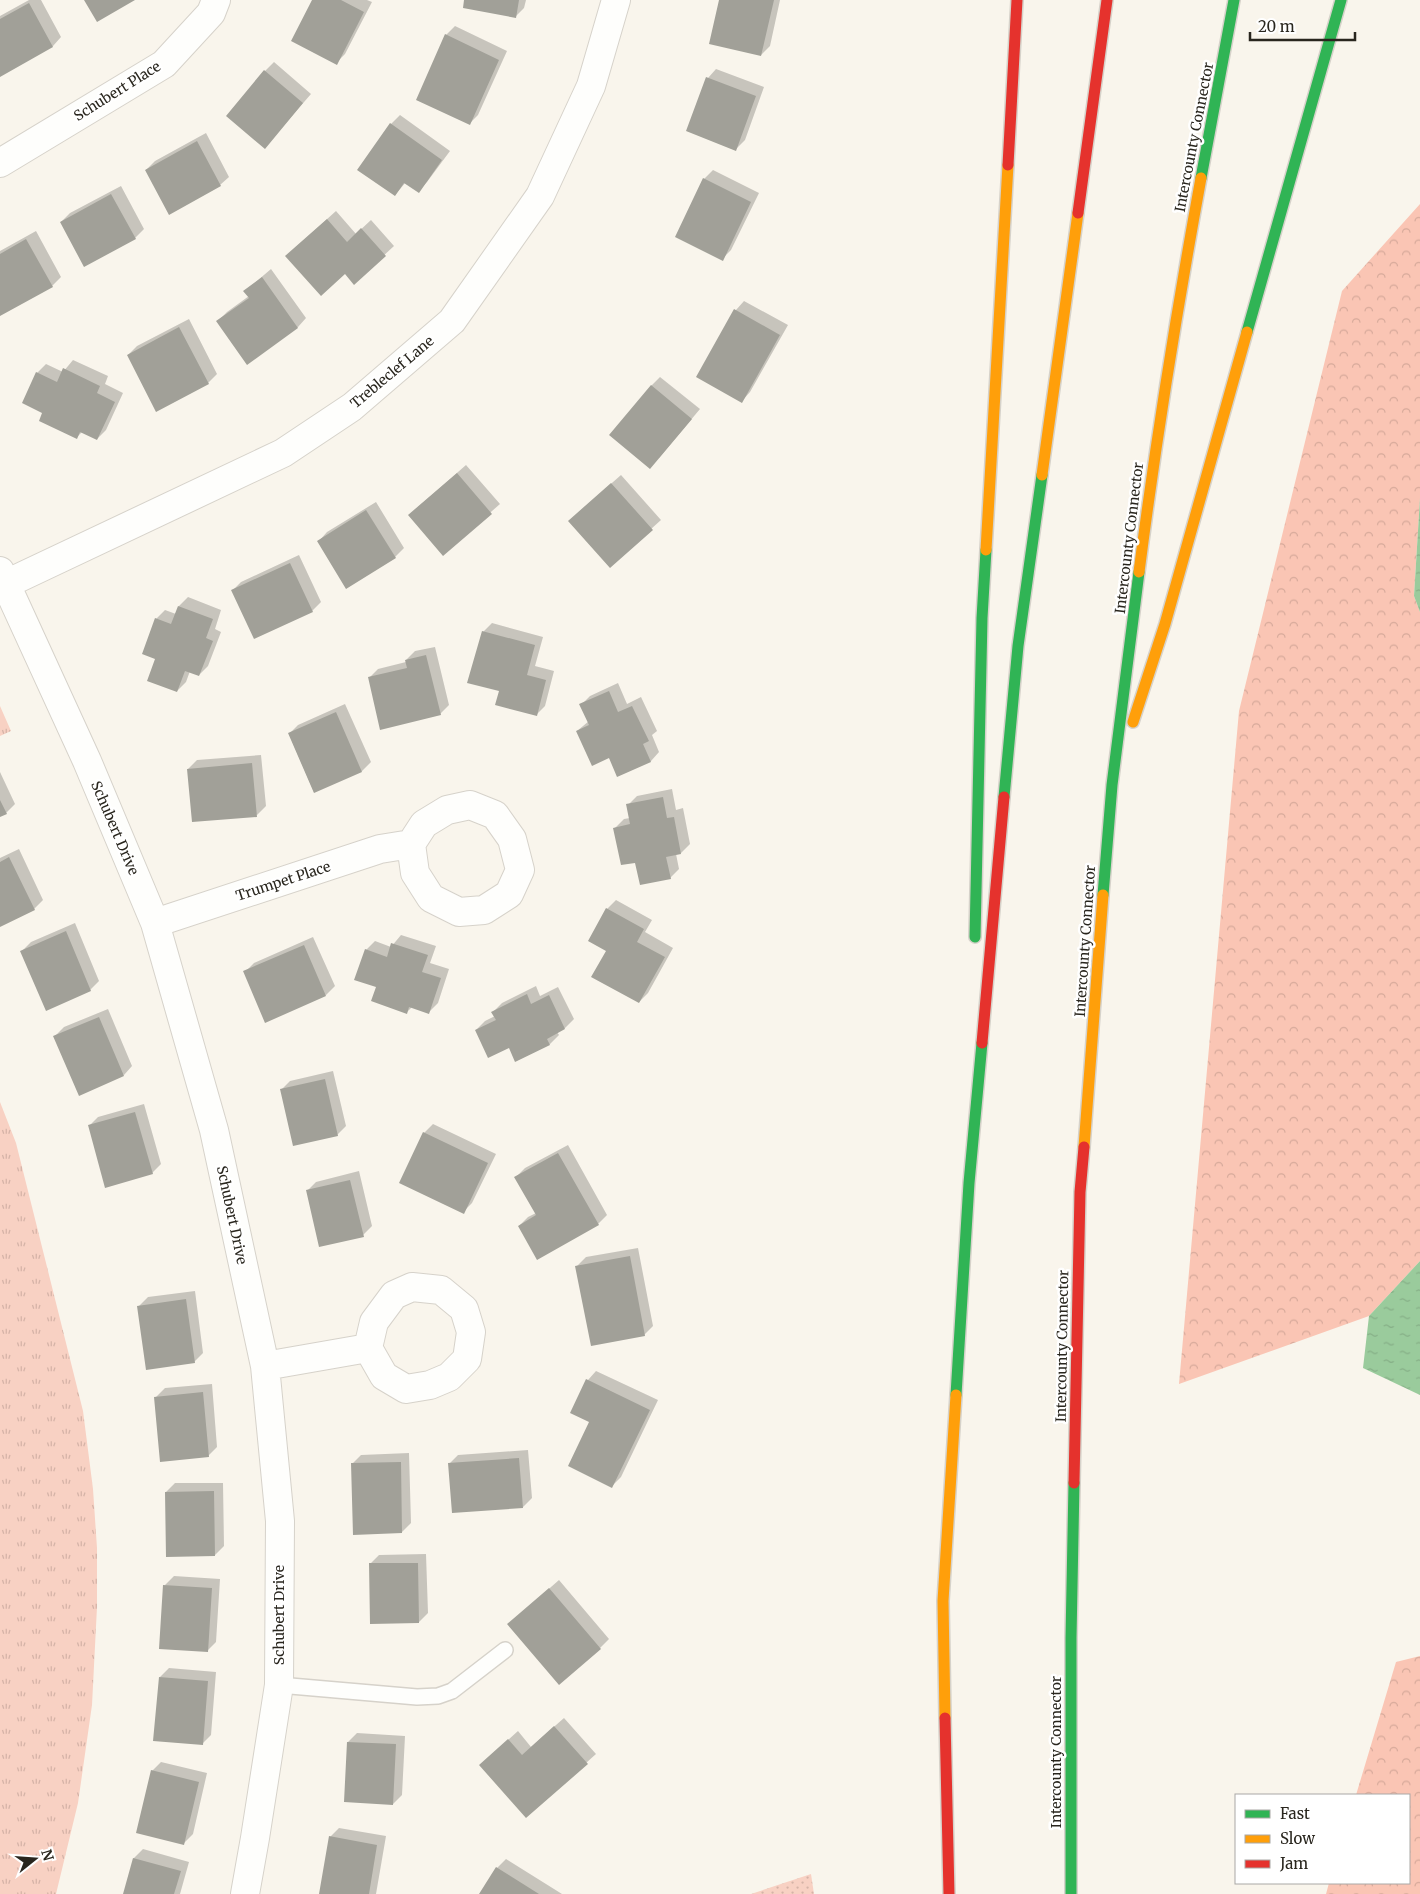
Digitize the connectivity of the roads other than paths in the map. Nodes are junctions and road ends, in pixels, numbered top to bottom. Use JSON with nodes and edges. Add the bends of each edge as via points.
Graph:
{"nodes":[{"id":1,"x":216,"y":0,"type":"edge"},
{"id":2,"x":616,"y":0,"type":"edge"},
{"id":3,"x":1017,"y":0,"type":"edge"},
{"id":4,"x":1107,"y":0,"type":"edge"},
{"id":5,"x":1234,"y":0,"type":"edge"},
{"id":6,"x":1341,"y":0,"type":"edge"},
{"id":7,"x":0,"y":163,"type":"edge"},
{"id":8,"x":3,"y":577,"type":"edge"},
{"id":9,"x":1112,"y":785,"type":"junction"},
{"id":10,"x":412,"y":844,"type":"dead end"},
{"id":11,"x":155,"y":923,"type":"junction"},
{"id":12,"x":975,"y":945,"type":"dead end"},
{"id":13,"x":973,"y":1014,"type":"dead end"},
{"id":14,"x":969,"y":1183,"type":"junction"},
{"id":15,"x":368,"y":1348,"type":"dead end"},
{"id":16,"x":265,"y":1366,"type":"junction"},
{"id":17,"x":505,"y":1650,"type":"dead end"},
{"id":18,"x":279,"y":1685,"type":"junction"},
{"id":19,"x":245,"y":1894,"type":"edge"},
{"id":20,"x":949,"y":1894,"type":"edge"},
{"id":21,"x":1072,"y":1894,"type":"edge"}],
"edges":[{"from":1,"to":7,"type":"street","name":"Schubert Place","via":[[211,13],[164,64]]},
{"from":2,"to":8,"type":"street","name":"Trebleclef Lane","via":[[591,86],[540,196],[452,321],[352,407],[283,453]]},
{"from":3,"to":12,"type":"highway","via":[[982,618]]},
{"from":4,"to":14,"type":"highway","via":[[1018,646]]},
{"from":5,"to":9,"type":"highway","name":"Intercounty Connector","via":[[1188,247],[1154,457]]},
{"from":6,"to":9,"type":"highway","via":[[1164,624]]},
{"from":8,"to":11,"type":"street","name":"Schubert Drive","via":[[87,761]]},
{"from":9,"to":21,"type":"highway","name":"Intercounty Connector","via":[[1080,1192],[1070,1638]]},
{"from":10,"to":11,"type":"street","name":"Trumpet Place","via":[[380,849]]},
{"from":11,"to":16,"type":"street","name":"Schubert Drive","via":[[214,1130]]},
{"from":13,"to":14,"type":"highway"},
{"from":14,"to":20,"type":"highway","via":[[943,1601]]},
{"from":15,"to":16,"type":"street"},
{"from":16,"to":18,"type":"street","name":"Schubert Drive","via":[[280,1521]]},
{"from":17,"to":18,"type":"lane","via":[[452,1691],[438,1696]]},
{"from":18,"to":19,"type":"street","name":"Schubert Drive"}]}
